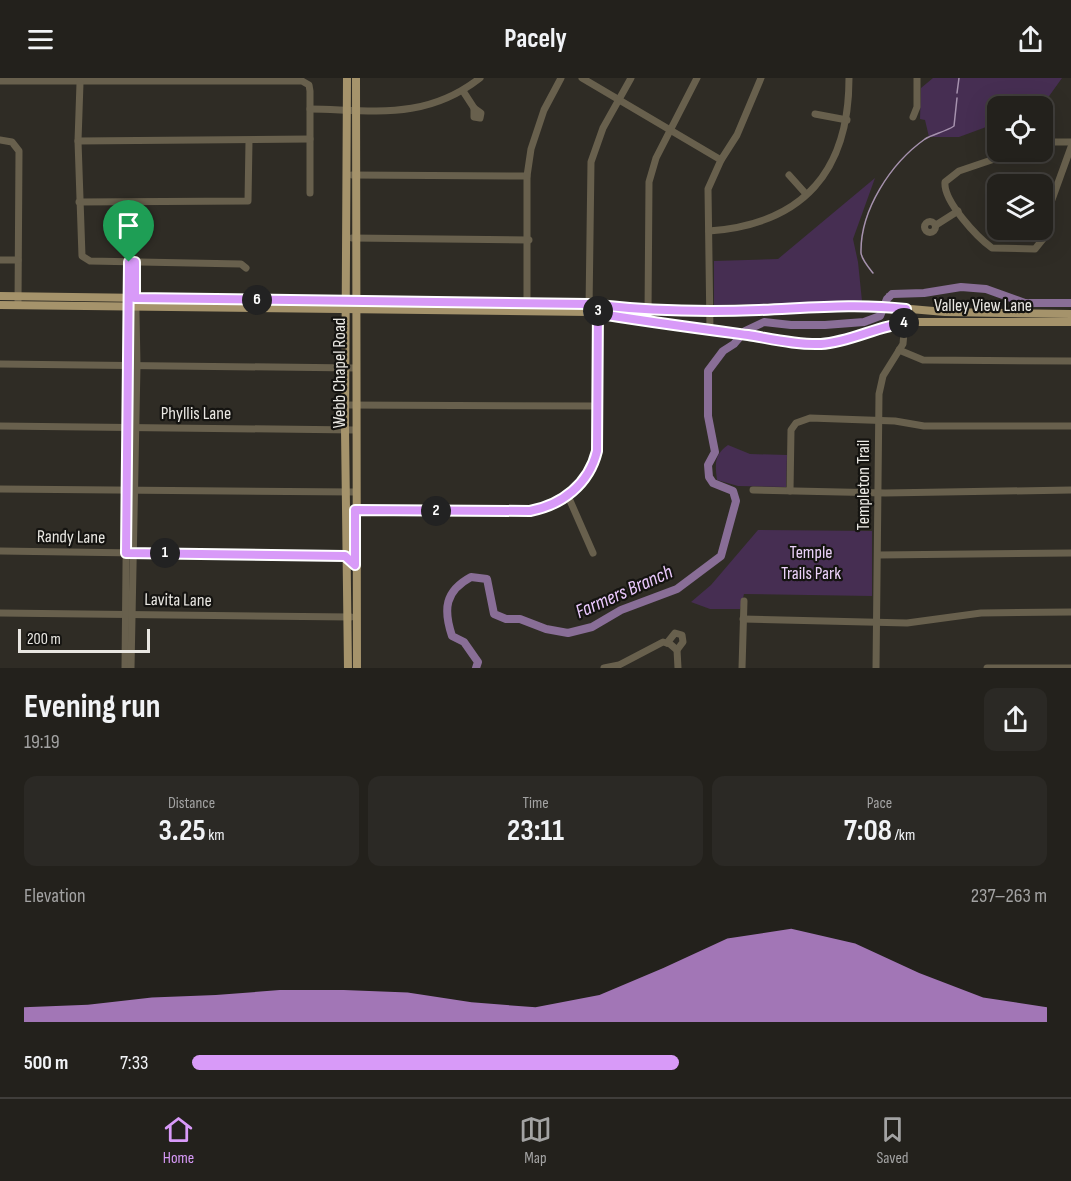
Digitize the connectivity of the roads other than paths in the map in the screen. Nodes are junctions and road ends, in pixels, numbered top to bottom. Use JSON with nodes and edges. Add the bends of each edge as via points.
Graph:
{"nodes":[{"id":1,"x":347,"y":78,"type":"edge"},
{"id":2,"x":356,"y":78,"type":"edge"},
{"id":3,"x":480,"y":78,"type":"edge"},
{"id":4,"x":561,"y":78,"type":"edge"},
{"id":5,"x":582,"y":78,"type":"edge"},
{"id":6,"x":631,"y":78,"type":"edge"},
{"id":7,"x":697,"y":78,"type":"edge"},
{"id":8,"x":761,"y":78,"type":"edge"},
{"id":9,"x":849,"y":78,"type":"edge"},
{"id":10,"x":917,"y":78,"type":"edge"},
{"id":11,"x":218,"y":80,"type":"edge"},
{"id":12,"x":0,"y":81,"type":"edge"},
{"id":13,"x":80,"y":83,"type":"junction"},
{"id":14,"x":463,"y":91,"type":"junction"},
{"id":15,"x":619,"y":100,"type":"junction"},
{"id":16,"x":474,"y":108,"type":"dead end"},
{"id":17,"x":310,"y":109,"type":"junction"},
{"id":18,"x":352,"y":112,"type":"junction"},
{"id":19,"x":815,"y":114,"type":"dead end"},
{"id":20,"x":913,"y":117,"type":"dead end"},
{"id":21,"x":847,"y":120,"type":"junction"},
{"id":22,"x":671,"y":130,"type":"junction"},
{"id":23,"x":310,"y":139,"type":"junction"},
{"id":24,"x":0,"y":140,"type":"edge"},
{"id":25,"x":78,"y":141,"type":"junction"},
{"id":26,"x":249,"y":141,"type":"junction"},
{"id":27,"x":1053,"y":141,"type":"edge"},
{"id":28,"x":1071,"y":142,"type":"edge"},
{"id":29,"x":1071,"y":147,"type":"edge"},
{"id":30,"x":721,"y":160,"type":"junction"},
{"id":31,"x":987,"y":162,"type":"edge"},
{"id":32,"x":351,"y":175,"type":"junction"},
{"id":33,"x":789,"y":175,"type":"dead end"},
{"id":34,"x":527,"y":176,"type":"junction"},
{"id":35,"x":310,"y":193,"type":"dead end"},
{"id":36,"x":806,"y":194,"type":"junction"},
{"id":37,"x":79,"y":202,"type":"junction"},
{"id":38,"x":958,"y":211,"type":"junction"},
{"id":39,"x":936,"y":225,"type":"dead end"},
{"id":40,"x":709,"y":231,"type":"junction"},
{"id":41,"x":350,"y":238,"type":"junction"},
{"id":42,"x":529,"y":240,"type":"junction"},
{"id":43,"x":0,"y":260,"type":"edge"},
{"id":44,"x":18,"y":260,"type":"junction"},
{"id":45,"x":132,"y":262,"type":"junction"},
{"id":46,"x":246,"y":268,"type":"dead end"},
{"id":47,"x":0,"y":296,"type":"edge"},
{"id":48,"x":18,"y":301,"type":"junction"},
{"id":49,"x":133,"y":303,"type":"junction"},
{"id":50,"x":0,"y":305,"type":"edge"},
{"id":51,"x":350,"y":306,"type":"junction"},
{"id":52,"x":527,"y":307,"type":"junction"},
{"id":53,"x":589,"y":308,"type":"junction"},
{"id":54,"x":598,"y":309,"type":"junction"},
{"id":55,"x":906,"y":309,"type":"junction"},
{"id":56,"x":709,"y":311,"type":"junction"},
{"id":57,"x":1071,"y":314,"type":"edge"},
{"id":58,"x":648,"y":315,"type":"junction"},
{"id":59,"x":1071,"y":322,"type":"edge"},
{"id":60,"x":902,"y":323,"type":"junction"},
{"id":61,"x":710,"y":330,"type":"junction"},
{"id":62,"x":899,"y":350,"type":"junction"},
{"id":63,"x":1071,"y":361,"type":"edge"},
{"id":64,"x":0,"y":364,"type":"edge"},
{"id":65,"x":133,"y":365,"type":"junction"},
{"id":66,"x":345,"y":367,"type":"junction"},
{"id":67,"x":355,"y":368,"type":"junction"},
{"id":68,"x":350,"y":405,"type":"junction"},
{"id":69,"x":597,"y":406,"type":"junction"},
{"id":70,"x":878,"y":421,"type":"junction"},
{"id":71,"x":0,"y":426,"type":"edge"},
{"id":72,"x":1071,"y":426,"type":"edge"},
{"id":73,"x":132,"y":428,"type":"junction"},
{"id":74,"x":345,"y":429,"type":"junction"},
{"id":75,"x":355,"y":430,"type":"junction"},
{"id":76,"x":0,"y":489,"type":"edge"},
{"id":77,"x":131,"y":490,"type":"junction"},
{"id":78,"x":753,"y":490,"type":"dead end"},
{"id":79,"x":1071,"y":490,"type":"edge"},
{"id":80,"x":790,"y":491,"type":"junction"},
{"id":81,"x":350,"y":492,"type":"junction"},
{"id":82,"x":878,"y":492,"type":"junction"},
{"id":83,"x":568,"y":496,"type":"junction"},
{"id":84,"x":355,"y":510,"type":"junction"},
{"id":85,"x":0,"y":550,"type":"edge"},
{"id":86,"x":129,"y":553,"type":"junction"},
{"id":87,"x":593,"y":553,"type":"dead end"},
{"id":88,"x":1071,"y":553,"type":"edge"},
{"id":89,"x":878,"y":555,"type":"junction"},
{"id":90,"x":345,"y":556,"type":"junction"},
{"id":91,"x":355,"y":565,"type":"junction"},
{"id":92,"x":744,"y":601,"type":"dead end"},
{"id":93,"x":1071,"y":612,"type":"edge"},
{"id":94,"x":0,"y":613,"type":"edge"},
{"id":95,"x":129,"y":614,"type":"junction"},
{"id":96,"x":351,"y":617,"type":"junction"},
{"id":97,"x":743,"y":619,"type":"junction"},
{"id":98,"x":877,"y":624,"type":"junction"},
{"id":99,"x":1030,"y":667,"type":"edge"},
{"id":100,"x":125,"y":668,"type":"edge"},
{"id":101,"x":131,"y":668,"type":"edge"},
{"id":102,"x":348,"y":668,"type":"edge"},
{"id":103,"x":357,"y":668,"type":"edge"},
{"id":104,"x":605,"y":668,"type":"edge"},
{"id":105,"x":678,"y":668,"type":"edge"},
{"id":106,"x":742,"y":668,"type":"edge"},
{"id":107,"x":876,"y":668,"type":"edge"},
{"id":108,"x":987,"y":668,"type":"edge"},
{"id":109,"x":1071,"y":668,"type":"edge"}],
"edges":[{"from":1,"to":18,"type":"main road","name":"Webb Chapel Road"},
{"from":2,"to":18,"type":"main road","name":"Webb Chapel Road"},
{"from":3,"to":14,"type":"street"},
{"from":4,"to":34,"type":"street","via":[[535,133]]},
{"from":5,"to":15,"type":"street"},
{"from":6,"to":15,"type":"street"},
{"from":7,"to":22,"type":"street"},
{"from":8,"to":30,"type":"street","via":[[737,135]]},
{"from":9,"to":21,"type":"street"},
{"from":10,"to":20,"type":"street"},
{"from":11,"to":13,"type":"street"},
{"from":11,"to":17,"type":"street","via":[[307,83]]},
{"from":12,"to":13,"type":"street"},
{"from":13,"to":25,"type":"street"},
{"from":14,"to":16,"type":"street"},
{"from":14,"to":18,"type":"street","via":[[419,108]]},
{"from":15,"to":22,"type":"street"},
{"from":15,"to":53,"type":"street","via":[[596,143],[591,162]]},
{"from":17,"to":18,"type":"street"},
{"from":17,"to":23,"type":"street"},
{"from":18,"to":32,"type":"main road","name":"Webb Chapel Road"},
{"from":19,"to":21,"type":"street"},
{"from":21,"to":36,"type":"street","via":[[833,161]]},
{"from":22,"to":30,"type":"street"},
{"from":22,"to":58,"type":"street","via":[[649,182]]},
{"from":23,"to":26,"type":"street"},
{"from":23,"to":35,"type":"street"},
{"from":24,"to":44,"type":"street","via":[[12,141],[19,151]]},
{"from":25,"to":26,"type":"street"},
{"from":25,"to":37,"type":"street"},
{"from":26,"to":37,"type":"street","via":[[248,201]]},
{"from":27,"to":28,"type":"street"},
{"from":29,"to":38,"type":"street","via":[[1047,215],[1043,239],[1035,249],[992,248]]},
{"from":30,"to":40,"type":"street","via":[[708,189]]},
{"from":31,"to":38,"type":"street","via":[[947,178],[946,194]]},
{"from":32,"to":34,"type":"street"},
{"from":32,"to":41,"type":"main road","name":"Webb Chapel Road"},
{"from":33,"to":36,"type":"street"},
{"from":34,"to":42,"type":"street"},
{"from":36,"to":40,"type":"street","via":[[767,220],[745,228]]},
{"from":37,"to":45,"type":"street","via":[[82,256],[90,261]]},
{"from":38,"to":39,"type":"street"},
{"from":40,"to":56,"type":"street"},
{"from":41,"to":42,"type":"street"},
{"from":41,"to":51,"type":"main road","name":"Webb Chapel Road"},
{"from":42,"to":52,"type":"street"},
{"from":43,"to":44,"type":"street"},
{"from":44,"to":48,"type":"street"},
{"from":45,"to":46,"type":"street","via":[[240,264]]},
{"from":45,"to":49,"type":"street"},
{"from":47,"to":48,"type":"main road","name":"Valley View Lane"},
{"from":48,"to":49,"type":"main road","name":"Valley View Lane"},
{"from":48,"to":50,"type":"main road","name":"Valley View Lane"},
{"from":49,"to":51,"type":"main road","name":"Valley View Lane"},
{"from":49,"to":65,"type":"street"},
{"from":51,"to":52,"type":"main road","name":"Valley View Lane"},
{"from":51,"to":66,"type":"main road","name":"Webb Chapel Road"},
{"from":51,"to":67,"type":"main road","name":"Webb Chapel Road"},
{"from":52,"to":53,"type":"main road","name":"Valley View Lane"},
{"from":53,"to":54,"type":"main road","name":"Valley View Lane"},
{"from":54,"to":58,"type":"main road","name":"Valley View Lane"},
{"from":54,"to":69,"type":"street"},
{"from":55,"to":56,"type":"main road","name":"Valley View Lane","via":[[876,306]]},
{"from":55,"to":57,"type":"main road","name":"Valley View Lane"},
{"from":55,"to":60,"type":"street","name":"Templeton Trail"},
{"from":56,"to":58,"type":"main road","name":"Valley View Lane"},
{"from":56,"to":61,"type":"street"},
{"from":58,"to":61,"type":"main road","name":"Valley View Lane"},
{"from":59,"to":60,"type":"main road","name":"Valley View Lane"},
{"from":60,"to":61,"type":"main road","name":"Valley View Lane","via":[[832,343],[802,343]]},
{"from":60,"to":62,"type":"street","name":"Templeton Trail","via":[[906,336]]},
{"from":62,"to":63,"type":"street","via":[[923,360]]},
{"from":62,"to":70,"type":"street","name":"Templeton Trail","via":[[880,383]]},
{"from":64,"to":65,"type":"street"},
{"from":65,"to":66,"type":"street"},
{"from":65,"to":73,"type":"street"},
{"from":66,"to":67,"type":"street"},
{"from":66,"to":68,"type":"main road","name":"Webb Chapel Road"},
{"from":67,"to":68,"type":"main road","name":"Webb Chapel Road"},
{"from":68,"to":69,"type":"street"},
{"from":68,"to":74,"type":"main road","name":"Webb Chapel Road"},
{"from":68,"to":75,"type":"main road","name":"Webb Chapel Road"},
{"from":69,"to":83,"type":"street","via":[[598,444],[593,465]]},
{"from":70,"to":72,"type":"street","via":[[924,426]]},
{"from":70,"to":80,"type":"street","via":[[810,418],[796,423],[791,434]]},
{"from":70,"to":82,"type":"street","name":"Templeton Trail"},
{"from":71,"to":73,"type":"street","name":"Phyllis Lane"},
{"from":73,"to":74,"type":"street","name":"Phyllis Lane"},
{"from":73,"to":77,"type":"street"},
{"from":74,"to":75,"type":"street","name":"Phyllis Lane"},
{"from":74,"to":81,"type":"main road","name":"Webb Chapel Road"},
{"from":75,"to":81,"type":"main road","name":"Webb Chapel Road"},
{"from":76,"to":77,"type":"street"},
{"from":77,"to":81,"type":"street"},
{"from":77,"to":86,"type":"street"},
{"from":78,"to":80,"type":"street"},
{"from":79,"to":82,"type":"street"},
{"from":80,"to":82,"type":"street"},
{"from":81,"to":84,"type":"main road","name":"Webb Chapel Road"},
{"from":81,"to":90,"type":"main road","name":"Webb Chapel Road"},
{"from":82,"to":89,"type":"street","name":"Templeton Trail"},
{"from":83,"to":84,"type":"street","via":[[530,511]]},
{"from":83,"to":87,"type":"street"},
{"from":84,"to":91,"type":"main road","name":"Webb Chapel Road"},
{"from":85,"to":86,"type":"street","name":"Randy Lane"},
{"from":86,"to":90,"type":"street","name":"Randy Lane"},
{"from":86,"to":95,"type":"street"},
{"from":88,"to":89,"type":"street"},
{"from":89,"to":98,"type":"street","name":"Templeton Trail"},
{"from":90,"to":91,"type":"street"},
{"from":90,"to":96,"type":"main road","name":"Webb Chapel Road"},
{"from":91,"to":96,"type":"main road","name":"Webb Chapel Road"},
{"from":92,"to":97,"type":"street"},
{"from":93,"to":98,"type":"street","via":[[981,613]]},
{"from":94,"to":95,"type":"street","name":"Lavita Lane"},
{"from":95,"to":96,"type":"street","name":"Lavita Lane"},
{"from":95,"to":100,"type":"street"},
{"from":95,"to":101,"type":"street"},
{"from":96,"to":102,"type":"main road","name":"Webb Chapel Road"},
{"from":96,"to":103,"type":"main road","name":"Webb Chapel Road"},
{"from":97,"to":98,"type":"street"},
{"from":97,"to":106,"type":"street"},
{"from":98,"to":107,"type":"street","name":"Templeton Trail"},
{"from":99,"to":108,"type":"street"},
{"from":99,"to":109,"type":"street"},
{"from":104,"to":105,"type":"street","via":[[659,644],[673,647]]}]}
